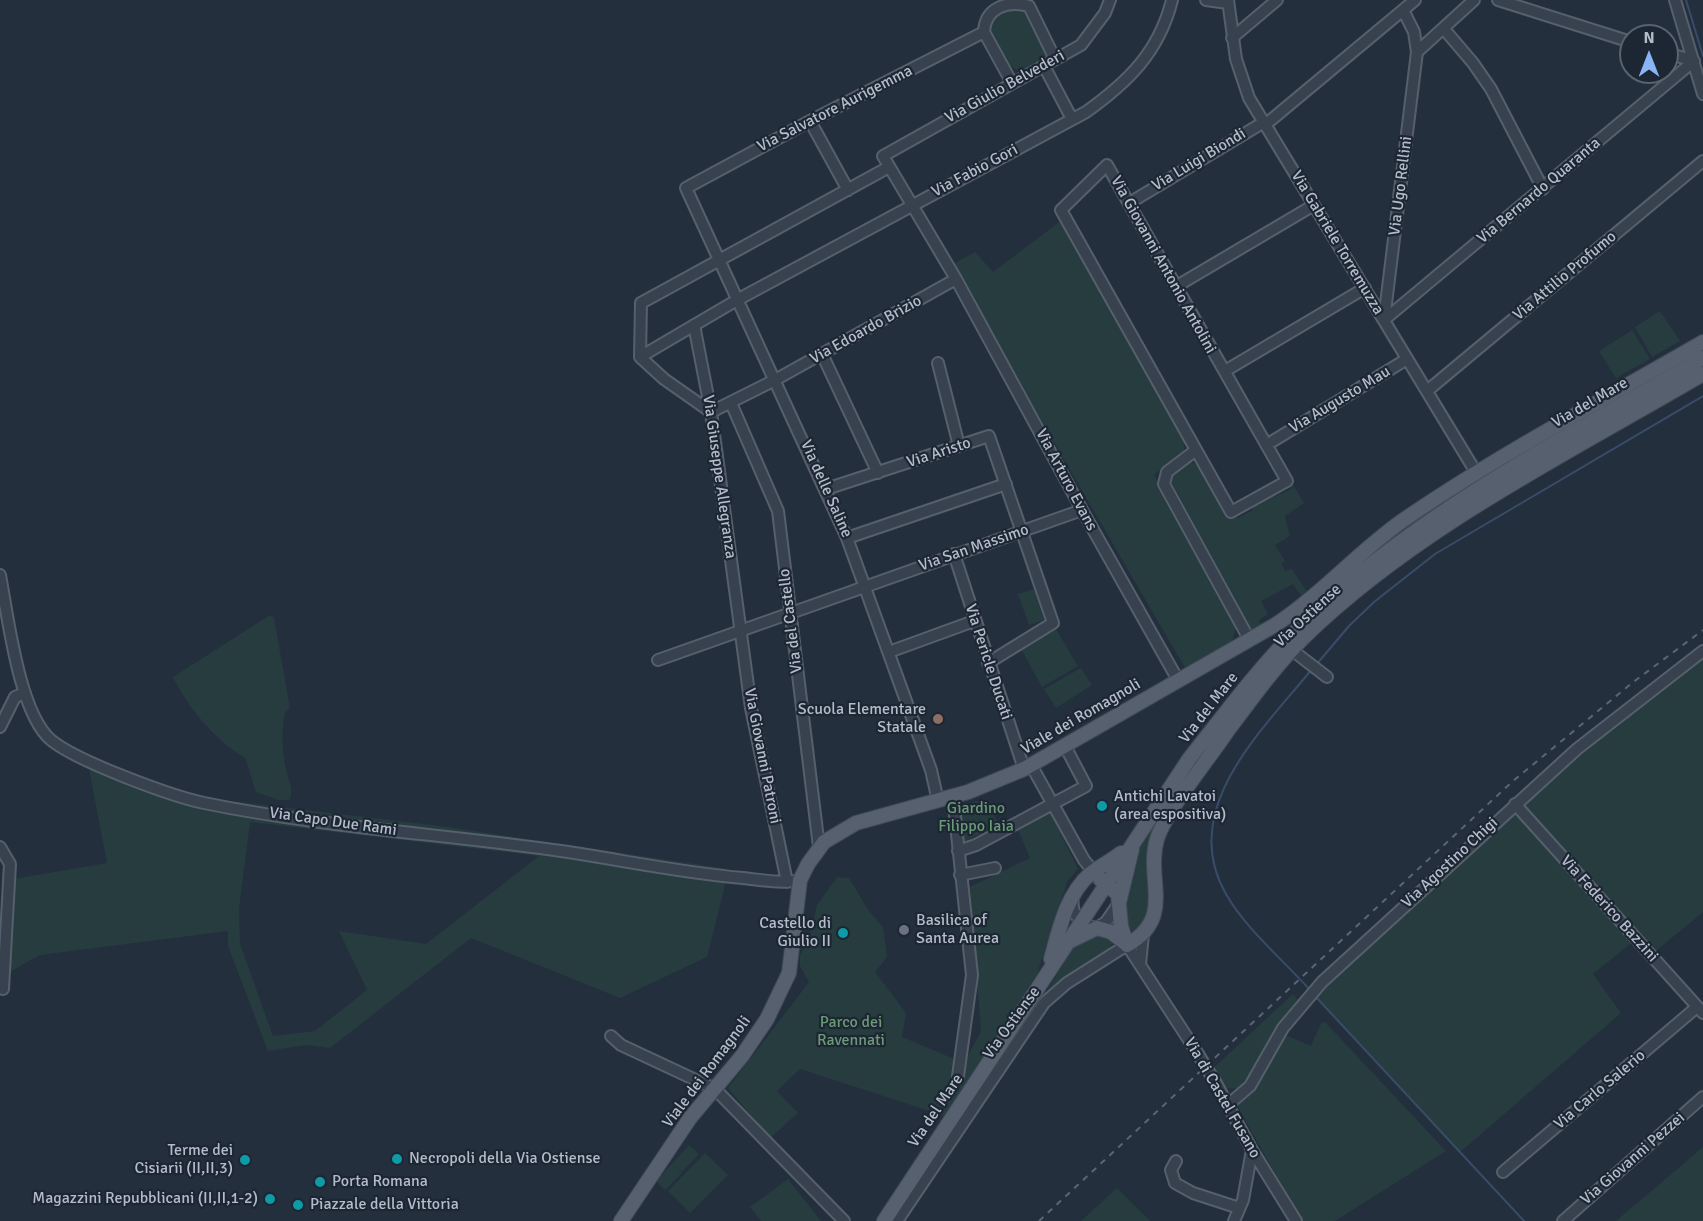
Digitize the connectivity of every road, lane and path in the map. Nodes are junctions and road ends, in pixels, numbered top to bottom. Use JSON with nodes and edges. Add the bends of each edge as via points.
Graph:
{"nodes":[{"id":1,"x":1110,"y":0,"type":"edge"},
{"id":2,"x":1172,"y":0,"type":"edge"},
{"id":3,"x":1206,"y":0,"type":"edge"},
{"id":4,"x":1277,"y":0,"type":"edge"},
{"id":5,"x":1415,"y":0,"type":"edge"},
{"id":6,"x":1474,"y":0,"type":"edge"},
{"id":7,"x":1498,"y":0,"type":"edge"},
{"id":8,"x":1675,"y":0,"type":"edge"},
{"id":9,"x":1228,"y":2,"type":"edge"},
{"id":10,"x":1033,"y":3,"type":"edge"},
{"id":11,"x":1403,"y":10,"type":"junction"},
{"id":12,"x":1443,"y":29,"type":"junction"},
{"id":13,"x":984,"y":32,"type":"junction"},
{"id":14,"x":1232,"y":38,"type":"junction"},
{"id":15,"x":1619,"y":38,"type":"edge"},
{"id":16,"x":1417,"y":52,"type":"junction"},
{"id":17,"x":1679,"y":57,"type":"edge"},
{"id":18,"x":1055,"y":59,"type":"junction"},
{"id":19,"x":1694,"y":61,"type":"junction"},
{"id":20,"x":1044,"y":66,"type":"junction"},
{"id":21,"x":1012,"y":83,"type":"junction"},
{"id":22,"x":1703,"y":94,"type":"edge"},
{"id":23,"x":1072,"y":119,"type":"junction"},
{"id":24,"x":810,"y":121,"type":"junction"},
{"id":25,"x":1264,"y":124,"type":"junction"},
{"id":26,"x":883,"y":156,"type":"joint"},
{"id":27,"x":1703,"y":161,"type":"edge"},
{"id":28,"x":889,"y":167,"type":"junction"},
{"id":29,"x":686,"y":188,"type":"joint"},
{"id":30,"x":1543,"y":189,"type":"junction"},
{"id":31,"x":848,"y":190,"type":"junction"},
{"id":32,"x":1136,"y":199,"type":"dead end"},
{"id":33,"x":913,"y":205,"type":"junction"},
{"id":34,"x":1314,"y":205,"type":"junction"},
{"id":35,"x":719,"y":260,"type":"junction"},
{"id":36,"x":956,"y":279,"type":"junction"},
{"id":37,"x":1182,"y":283,"type":"dead end"},
{"id":38,"x":1365,"y":288,"type":"junction"},
{"id":39,"x":737,"y":300,"type":"junction"},
{"id":40,"x":1384,"y":320,"type":"junction"},
{"id":41,"x":694,"y":325,"type":"junction"},
{"id":42,"x":1703,"y":342,"type":"edge"},
{"id":43,"x":822,"y":354,"type":"junction"},
{"id":44,"x":640,"y":357,"type":"junction"},
{"id":45,"x":1703,"y":358,"type":"edge"},
{"id":46,"x":1407,"y":359,"type":"junction"},
{"id":47,"x":938,"y":363,"type":"dead end"},
{"id":48,"x":1230,"y":368,"type":"dead end"},
{"id":49,"x":1703,"y":374,"type":"edge"},
{"id":50,"x":775,"y":380,"type":"junction"},
{"id":51,"x":1427,"y":391,"type":"junction"},
{"id":52,"x":731,"y":403,"type":"junction"},
{"id":53,"x":711,"y":412,"type":"junction"},
{"id":54,"x":1273,"y":441,"type":"dead end"},
{"id":55,"x":959,"y":446,"type":"junction"},
{"id":56,"x":1196,"y":450,"type":"junction"},
{"id":57,"x":878,"y":473,"type":"junction"},
{"id":58,"x":1477,"y":474,"type":"junction"},
{"id":59,"x":1006,"y":483,"type":"junction"},
{"id":60,"x":826,"y":489,"type":"junction"},
{"id":61,"x":1082,"y":510,"type":"junction"},
{"id":62,"x":1023,"y":531,"type":"junction"},
{"id":63,"x":848,"y":538,"type":"junction"},
{"id":64,"x":954,"y":554,"type":"junction"},
{"id":65,"x":0,"y":575,"type":"edge"},
{"id":66,"x":866,"y":585,"type":"junction"},
{"id":67,"x":789,"y":612,"type":"junction"},
{"id":68,"x":974,"y":621,"type":"junction"},
{"id":69,"x":741,"y":629,"type":"junction"},
{"id":70,"x":1249,"y":639,"type":"junction"},
{"id":71,"x":1292,"y":650,"type":"junction"},
{"id":72,"x":1703,"y":651,"type":"edge"},
{"id":73,"x":889,"y":652,"type":"junction"},
{"id":74,"x":658,"y":660,"type":"dead end"},
{"id":75,"x":988,"y":663,"type":"junction"},
{"id":76,"x":1323,"y":675,"type":"dead end"},
{"id":77,"x":1178,"y":680,"type":"junction"},
{"id":78,"x":25,"y":693,"type":"junction"},
{"id":79,"x":0,"y":727,"type":"edge"},
{"id":80,"x":1065,"y":746,"type":"junction"},
{"id":81,"x":1028,"y":767,"type":"junction"},
{"id":82,"x":953,"y":797,"type":"junction"},
{"id":83,"x":938,"y":801,"type":"junction"},
{"id":84,"x":1054,"y":804,"type":"junction"},
{"id":85,"x":1515,"y":804,"type":"junction"},
{"id":86,"x":1134,"y":843,"type":"junction"},
{"id":87,"x":0,"y":847,"type":"edge"},
{"id":88,"x":819,"y":847,"type":"junction"},
{"id":89,"x":958,"y":851,"type":"junction"},
{"id":90,"x":1084,"y":860,"type":"junction"},
{"id":91,"x":995,"y":868,"type":"dead end"},
{"id":92,"x":960,"y":875,"type":"junction"},
{"id":93,"x":1099,"y":877,"type":"junction"},
{"id":94,"x":794,"y":881,"type":"junction"},
{"id":95,"x":1078,"y":889,"type":"junction"},
{"id":96,"x":1119,"y":903,"type":"junction"},
{"id":97,"x":1081,"y":921,"type":"junction"},
{"id":98,"x":1097,"y":928,"type":"junction"},
{"id":99,"x":1143,"y":935,"type":"junction"},
{"id":100,"x":1068,"y":942,"type":"junction"},
{"id":101,"x":1127,"y":945,"type":"junction"},
{"id":102,"x":1141,"y":968,"type":"junction"},
{"id":103,"x":1048,"y":970,"type":"junction"},
{"id":104,"x":3,"y":989,"type":"dead end"},
{"id":105,"x":1701,"y":1012,"type":"edge"},
{"id":106,"x":611,"y":1036,"type":"dead end"},
{"id":107,"x":958,"y":1076,"type":"dead end"},
{"id":108,"x":715,"y":1089,"type":"junction"},
{"id":109,"x":1703,"y":1097,"type":"edge"},
{"id":110,"x":1229,"y":1104,"type":"junction"},
{"id":111,"x":1251,"y":1150,"type":"junction"},
{"id":112,"x":1176,"y":1161,"type":"dead end"},
{"id":113,"x":1503,"y":1172,"type":"dead end"},
{"id":114,"x":895,"y":1203,"type":"junction"},
{"id":115,"x":1239,"y":1208,"type":"junction"},
{"id":116,"x":621,"y":1221,"type":"edge"},
{"id":117,"x":844,"y":1221,"type":"edge"},
{"id":118,"x":878,"y":1221,"type":"edge"},
{"id":119,"x":884,"y":1221,"type":"edge"},
{"id":120,"x":897,"y":1221,"type":"edge"},
{"id":121,"x":1233,"y":1221,"type":"edge"},
{"id":122,"x":1296,"y":1221,"type":"edge"},
{"id":123,"x":1563,"y":1221,"type":"edge"}],
"edges":[{"from":1,"to":18,"type":"street","name":"Via Giulio Belvederi","via":[[1081,45]]},
{"from":2,"to":23,"type":"street","name":"Via Fabio Gori","via":[[1144,59],[1120,88]]},
{"from":3,"to":9,"type":"street"},
{"from":4,"to":14,"type":"street"},
{"from":5,"to":11,"type":"street","name":"Via Luigi Biondi"},
{"from":6,"to":12,"type":"street"},
{"from":7,"to":15,"type":"street"},
{"from":8,"to":19,"type":"street"},
{"from":9,"to":14,"type":"street","name":"Via Gabriele Torremuzza"},
{"from":10,"to":13,"type":"street","via":[[1001,3],[988,15]]},
{"from":10,"to":18,"type":"street"},
{"from":11,"to":16,"type":"street"},
{"from":11,"to":25,"type":"street","name":"Via Luigi Biondi"},
{"from":12,"to":16,"type":"street"},
{"from":12,"to":30,"type":"street","via":[[1491,89]]},
{"from":13,"to":21,"type":"street"},
{"from":13,"to":24,"type":"street","name":"Via Salvatore Aurigemma"},
{"from":14,"to":25,"type":"street","name":"Via Gabriele Torremuzza","via":[[1240,76]]},
{"from":16,"to":40,"type":"street","name":"Via Ugo Rellini"},
{"from":17,"to":19,"type":"street"},
{"from":18,"to":20,"type":"street","name":"Via Giulio Belvederi"},
{"from":19,"to":22,"type":"street"},
{"from":19,"to":30,"type":"street","name":"Via Bernardo Quaranta"},
{"from":20,"to":21,"type":"street","name":"Via Giulio Belvederi"},
{"from":20,"to":23,"type":"street"},
{"from":21,"to":26,"type":"street","name":"Via Giulio Belvederi"},
{"from":23,"to":33,"type":"street","name":"Via Fabio Gori"},
{"from":24,"to":29,"type":"street","name":"Via Salvatore Aurigemma"},
{"from":24,"to":31,"type":"street"},
{"from":25,"to":32,"type":"street","name":"Via Luigi Biondi"},
{"from":25,"to":34,"type":"street","name":"Via Gabriele Torremuzza"},
{"from":26,"to":28,"type":"street","name":"Via Arturo Evans"},
{"from":27,"to":51,"type":"street","name":"Via Attilio Profumo"},
{"from":28,"to":31,"type":"street"},
{"from":28,"to":33,"type":"street","name":"Via Arturo Evans"},
{"from":29,"to":35,"type":"street","name":"Via delle Saline"},
{"from":30,"to":40,"type":"street","name":"Via Bernardo Quaranta"},
{"from":31,"to":35,"type":"street"},
{"from":33,"to":36,"type":"street","name":"Via Arturo Evans"},
{"from":33,"to":39,"type":"street","name":"Via Fabio Gori"},
{"from":34,"to":37,"type":"street"},
{"from":34,"to":38,"type":"street","name":"Via Gabriele Torremuzza"},
{"from":35,"to":39,"type":"street","name":"Via delle Saline"},
{"from":35,"to":44,"type":"street","via":[[641,303]]},
{"from":36,"to":43,"type":"street","name":"Via Edoardo Brizio"},
{"from":36,"to":61,"type":"street","name":"Via Arturo Evans"},
{"from":38,"to":40,"type":"street","name":"Via Gabriele Torremuzza"},
{"from":38,"to":48,"type":"street"},
{"from":39,"to":41,"type":"street","name":"Via Fabio Gori"},
{"from":39,"to":50,"type":"street","name":"Via delle Saline"},
{"from":40,"to":46,"type":"street","name":"Via Gabriele Torremuzza"},
{"from":41,"to":44,"type":"street","name":"Via Fabio Gori"},
{"from":41,"to":53,"type":"street","name":"Via Giuseppe Allegranza"},
{"from":42,"to":58,"type":"main road","name":"Viale dei Romagnoli"},
{"from":43,"to":50,"type":"street","name":"Via Edoardo Brizio"},
{"from":43,"to":57,"type":"street"},
{"from":44,"to":53,"type":"street"},
{"from":45,"to":86,"type":"main road","name":"Via del Mare","via":[[1458,500],[1347,584],[1293,634],[1245,688],[1190,759]]},
{"from":46,"to":51,"type":"street","name":"Via Gabriele Torremuzza"},
{"from":46,"to":54,"type":"street","name":"Via Augusto Mau"},
{"from":47,"to":55,"type":"street"},
{"from":49,"to":71,"type":"main road","name":"Via Ostiense","via":[[1421,544]]},
{"from":50,"to":52,"type":"street","name":"Via Edoardo Brizio"},
{"from":50,"to":60,"type":"street","name":"Via delle Saline"},
{"from":51,"to":58,"type":"street","name":"Via Gabriele Torremuzza"},
{"from":52,"to":53,"type":"street","name":"Via Edoardo Brizio"},
{"from":52,"to":67,"type":"street","name":"Via del Castello","via":[[778,511]]},
{"from":53,"to":69,"type":"street","name":"Via Giuseppe Allegranza"},
{"from":55,"to":57,"type":"street","name":"Via Aristo"},
{"from":55,"to":59,"type":"street","name":"Via Aristo","via":[[989,436]]},
{"from":56,"to":56,"type":"street","name":"Via Giovanni Antonio Antolini","via":[[1232,512],[1287,482],[1107,165],[1061,210]]},
{"from":56,"to":70,"type":"street","via":[[1168,471],[1164,482]]},
{"from":57,"to":60,"type":"street","name":"Via Aristo"},
{"from":58,"to":70,"type":"main road","name":"Viale dei Romagnoli","via":[[1393,528],[1301,607]]},
{"from":59,"to":62,"type":"street","name":"Via Aristo"},
{"from":59,"to":63,"type":"street"},
{"from":60,"to":63,"type":"street","name":"Via delle Saline"},
{"from":61,"to":62,"type":"street","name":"Via San Massimo"},
{"from":61,"to":77,"type":"street","name":"Via Arturo Evans"},
{"from":62,"to":64,"type":"street","name":"Via San Massimo"},
{"from":62,"to":75,"type":"street","name":"Via Aristo","via":[[1053,623]]},
{"from":63,"to":66,"type":"street","name":"Via delle Saline"},
{"from":64,"to":66,"type":"street","name":"Via San Massimo"},
{"from":64,"to":68,"type":"street","name":"Via Pericle Ducati"},
{"from":65,"to":78,"type":"street","name":"Via Capo Due Rami"},
{"from":66,"to":67,"type":"street","name":"Via San Massimo"},
{"from":66,"to":73,"type":"street","name":"Via delle Saline"},
{"from":67,"to":69,"type":"street","name":"Via San Massimo"},
{"from":67,"to":88,"type":"street","name":"Via del Castello"},
{"from":68,"to":73,"type":"street"},
{"from":68,"to":75,"type":"street","name":"Via Pericle Ducati"},
{"from":69,"to":74,"type":"street","name":"Via San Massimo"},
{"from":69,"to":94,"type":"street","name":"Via Giovanni Patroni","via":[[750,708]]},
{"from":70,"to":77,"type":"main road","name":"Viale dei Romagnoli"},
{"from":71,"to":76,"type":"street"},
{"from":71,"to":99,"type":"main road","name":"Via Ostiense","via":[[1227,732],[1164,825],[1155,853],[1156,906]]},
{"from":72,"to":85,"type":"street","name":"Via Agostino Chigi","via":[[1577,749]]},
{"from":73,"to":83,"type":"street","name":"Via delle Saline","via":[[931,770]]},
{"from":75,"to":81,"type":"street","name":"Via Pericle Ducati"},
{"from":77,"to":80,"type":"main road","name":"Viale dei Romagnoli"},
{"from":78,"to":79,"type":"street","via":[[15,696]]},
{"from":78,"to":94,"type":"street","name":"Via Capo Due Rami","via":[[38,724],[51,740],[121,775],[202,803],[560,851],[714,876]]},
{"from":80,"to":81,"type":"main road","name":"Viale dei Romagnoli"},
{"from":80,"to":84,"type":"street","via":[[1086,786]]},
{"from":81,"to":82,"type":"main road","name":"Viale dei Romagnoli"},
{"from":81,"to":84,"type":"street","name":"Via Pericle Ducati"},
{"from":82,"to":83,"type":"main road","name":"Viale dei Romagnoli"},
{"from":82,"to":89,"type":"street"},
{"from":83,"to":88,"type":"main road","name":"Viale dei Romagnoli","via":[[852,825]]},
{"from":84,"to":89,"type":"street"},
{"from":84,"to":90,"type":"street","name":"Via Pericle Ducati"},
{"from":85,"to":105,"type":"street","name":"Via Federico Bazzini"},
{"from":85,"to":110,"type":"street","name":"Via Agostino Chigi","via":[[1304,1000],[1250,1086]]},
{"from":86,"to":93,"type":"main road","name":"Via del Mare"},
{"from":86,"to":96,"type":"main road"},
{"from":87,"to":104,"type":"street","via":[[10,864]]},
{"from":88,"to":94,"type":"main road","name":"Viale dei Romagnoli"},
{"from":89,"to":92,"type":"street"},
{"from":90,"to":93,"type":"street","name":"Via Pericle Ducati"},
{"from":90,"to":95,"type":"street"},
{"from":91,"to":92,"type":"street"},
{"from":92,"to":107,"type":"street","via":[[972,975]]},
{"from":93,"to":95,"type":"main road"},
{"from":93,"to":96,"type":"main road","via":[[1116,891]]},
{"from":93,"to":97,"type":"main road","name":"Via del Mare"},
{"from":94,"to":108,"type":"main road","name":"Viale dei Romagnoli","via":[[792,954],[784,987],[748,1049]]},
{"from":95,"to":97,"type":"street","via":[[1073,911]]},
{"from":95,"to":103,"type":"main road","via":[[1059,927]]},
{"from":96,"to":98,"type":"street"},
{"from":96,"to":101,"type":"main road"},
{"from":97,"to":98,"type":"street"},
{"from":97,"to":100,"type":"main road","name":"Via del Mare"},
{"from":98,"to":100,"type":"main road"},
{"from":98,"to":101,"type":"main road","via":[[1111,932]]},
{"from":99,"to":101,"type":"main road","name":"Via Ostiense"},
{"from":99,"to":102,"type":"street"},
{"from":100,"to":103,"type":"main road","name":"Via del Mare"},
{"from":101,"to":102,"type":"street","name":"Via di Castel Fusano"},
{"from":101,"to":120,"type":"street","name":"Via Ostiense","via":[[1067,982],[1044,1004]]},
{"from":102,"to":110,"type":"street","name":"Via di Castel Fusano","bridge":true},
{"from":103,"to":114,"type":"main road","name":"Via del Mare"},
{"from":105,"to":113,"type":"street","name":"Via Carlo Salerio"},
{"from":106,"to":108,"type":"street","via":[[621,1045]]},
{"from":108,"to":116,"type":"main road","name":"Viale dei Romagnoli"},
{"from":108,"to":117,"type":"street"},
{"from":109,"to":123,"type":"street","name":"Via Giovanni Pezzei"},
{"from":110,"to":111,"type":"street","name":"Via di Castel Fusano"},
{"from":111,"to":115,"type":"street"},
{"from":111,"to":122,"type":"street","name":"Via di Castel Fusano"},
{"from":112,"to":115,"type":"street","via":[[1171,1170],[1175,1183]]},
{"from":114,"to":118,"type":"main road"},
{"from":114,"to":119,"type":"main road","name":"Via del Mare"},
{"from":115,"to":121,"type":"street"}]}
